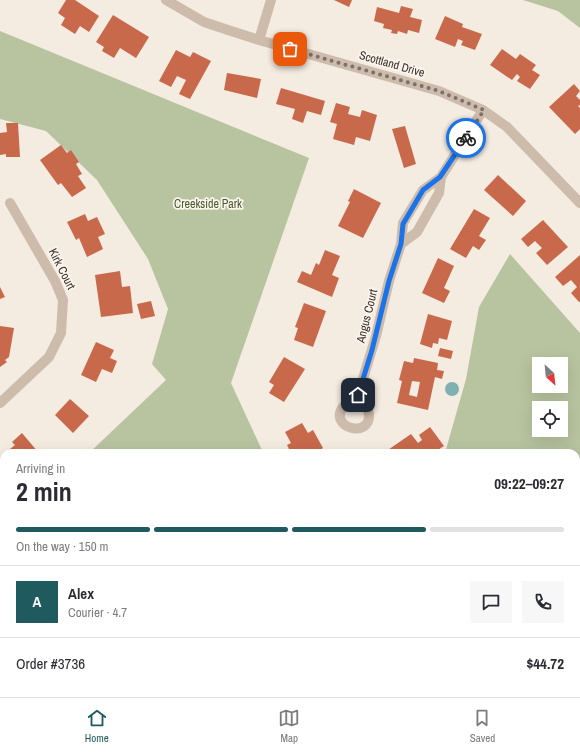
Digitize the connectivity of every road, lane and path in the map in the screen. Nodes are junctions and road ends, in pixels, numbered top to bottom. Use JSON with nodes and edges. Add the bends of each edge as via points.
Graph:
{"nodes":[{"id":1,"x":166,"y":0,"type":"edge"},
{"id":2,"x":271,"y":0,"type":"edge"},
{"id":3,"x":259,"y":40,"type":"junction"},
{"id":4,"x":484,"y":110,"type":"junction"},
{"id":5,"x":440,"y":177,"type":"junction"},
{"id":6,"x":10,"y":203,"type":"dead end"},
{"id":7,"x":580,"y":203,"type":"edge"},
{"id":8,"x":401,"y":244,"type":"junction"},
{"id":9,"x":358,"y":395,"type":"dead end"},
{"id":10,"x":0,"y":403,"type":"edge"}],
"edges":[{"from":1,"to":3,"type":"street","name":"Scottland Drive","via":[[204,22]]},
{"from":2,"to":3,"type":"street"},
{"from":3,"to":4,"type":"street","name":"Scottland Drive","via":[[439,91]]},
{"from":4,"to":5,"type":"street","name":"Angus Court"},
{"from":4,"to":7,"type":"street","name":"Scottland Drive","via":[[507,127]]},
{"from":5,"to":8,"type":"street","name":"Angus Court","via":[[439,193],[417,232]]},
{"from":5,"to":8,"type":"street","name":"Angus Court","via":[[423,190],[403,224]]},
{"from":6,"to":10,"type":"street","name":"Kirk Court","via":[[55,281],[63,300],[60,333],[49,357]]},
{"from":8,"to":9,"type":"street","name":"Angus Court"}]}
